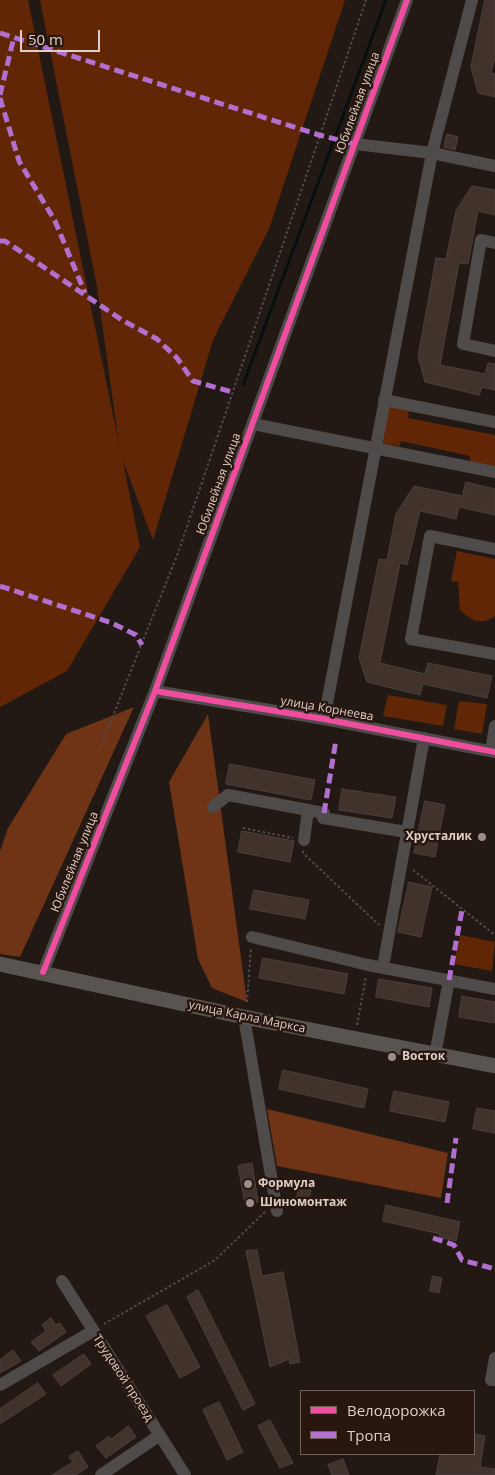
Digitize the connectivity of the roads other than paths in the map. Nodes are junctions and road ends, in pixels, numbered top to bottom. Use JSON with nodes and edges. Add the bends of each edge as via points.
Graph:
{"nodes":[{"id":1,"x":408,"y":0,"type":"edge"},
{"id":2,"x":472,"y":0,"type":"edge"},
{"id":3,"x":355,"y":144,"type":"junction"},
{"id":4,"x":432,"y":153,"type":"junction"},
{"id":5,"x":495,"y":166,"type":"edge"},
{"id":6,"x":495,"y":242,"type":"edge"},
{"id":7,"x":495,"y":351,"type":"edge"},
{"id":8,"x":384,"y":400,"type":"junction"},
{"id":9,"x":495,"y":422,"type":"edge"},
{"id":10,"x":254,"y":424,"type":"junction"},
{"id":11,"x":374,"y":450,"type":"junction"},
{"id":12,"x":495,"y":472,"type":"edge"},
{"id":13,"x":495,"y":549,"type":"edge"},
{"id":14,"x":495,"y":654,"type":"edge"},
{"id":15,"x":155,"y":691,"type":"junction"},
{"id":16,"x":324,"y":719,"type":"junction"},
{"id":17,"x":495,"y":726,"type":"edge"},
{"id":18,"x":424,"y":738,"type":"junction"},
{"id":19,"x":493,"y":751,"type":"edge"},
{"id":20,"x":213,"y":807,"type":"dead end"},
{"id":21,"x":308,"y":810,"type":"junction"},
{"id":22,"x":406,"y":832,"type":"junction"},
{"id":23,"x":304,"y":840,"type":"road end"},
{"id":24,"x":252,"y":937,"type":"road end"},
{"id":25,"x":0,"y":964,"type":"edge"},
{"id":26,"x":383,"y":967,"type":"junction"},
{"id":27,"x":43,"y":972,"type":"junction"},
{"id":28,"x":449,"y":980,"type":"junction"},
{"id":29,"x":495,"y":989,"type":"edge"},
{"id":30,"x":245,"y":1009,"type":"junction"},
{"id":31,"x":435,"y":1055,"type":"junction"},
{"id":32,"x":495,"y":1066,"type":"edge"},
{"id":33,"x":276,"y":1206,"type":"road end"},
{"id":34,"x":62,"y":1281,"type":"dead end"},
{"id":35,"x":93,"y":1331,"type":"junction"},
{"id":36,"x":495,"y":1358,"type":"edge"},
{"id":37,"x":495,"y":1380,"type":"edge"},
{"id":38,"x":0,"y":1385,"type":"edge"},
{"id":39,"x":160,"y":1435,"type":"junction"},
{"id":40,"x":101,"y":1475,"type":"edge"},
{"id":41,"x":185,"y":1475,"type":"edge"}],
"edges":[{"from":1,"to":3,"type":"street","name":"Юбилейная улица"},
{"from":2,"to":4,"type":"street"},
{"from":3,"to":4,"type":"street"},
{"from":3,"to":10,"type":"street","name":"Юбилейная улица"},
{"from":4,"to":5,"type":"street"},
{"from":4,"to":8,"type":"street"},
{"from":6,"to":7,"type":"street","via":[[482,240],[463,344]]},
{"from":8,"to":9,"type":"street"},
{"from":8,"to":11,"type":"street"},
{"from":10,"to":11,"type":"street"},
{"from":10,"to":15,"type":"street","name":"Юбилейная улица"},
{"from":11,"to":12,"type":"street"},
{"from":11,"to":16,"type":"street"},
{"from":13,"to":14,"type":"street","via":[[430,536],[411,638]]},
{"from":15,"to":16,"type":"street","name":"улица Корнеева"},
{"from":15,"to":27,"type":"street","name":"Юбилейная улица"},
{"from":16,"to":18,"type":"street","name":"улица Корнеева"},
{"from":17,"to":19,"type":"street"},
{"from":18,"to":19,"type":"street","name":"улица Корнеева"},
{"from":18,"to":22,"type":"street"},
{"from":20,"to":21,"type":"street","via":[[228,795]]},
{"from":21,"to":22,"type":"street","via":[[324,813],[323,818]]},
{"from":21,"to":23,"type":"street"},
{"from":22,"to":26,"type":"street"},
{"from":24,"to":26,"type":"street"},
{"from":25,"to":27,"type":"main road","name":"улица Карла Маркса"},
{"from":26,"to":28,"type":"street"},
{"from":27,"to":30,"type":"main road","name":"улица Карла Маркса"},
{"from":28,"to":29,"type":"street"},
{"from":28,"to":31,"type":"street"},
{"from":30,"to":31,"type":"main road","name":"улица Карла Маркса"},
{"from":30,"to":33,"type":"street"},
{"from":31,"to":32,"type":"main road","name":"улица Карла Маркса"},
{"from":34,"to":35,"type":"street","name":"Трудовой проезд"},
{"from":35,"to":38,"type":"street"},
{"from":35,"to":39,"type":"street","name":"Трудовой проезд"},
{"from":36,"to":37,"type":"street","via":[[491,1380]]},
{"from":39,"to":40,"type":"street"},
{"from":39,"to":41,"type":"street","name":"Трудовой проезд"}]}
